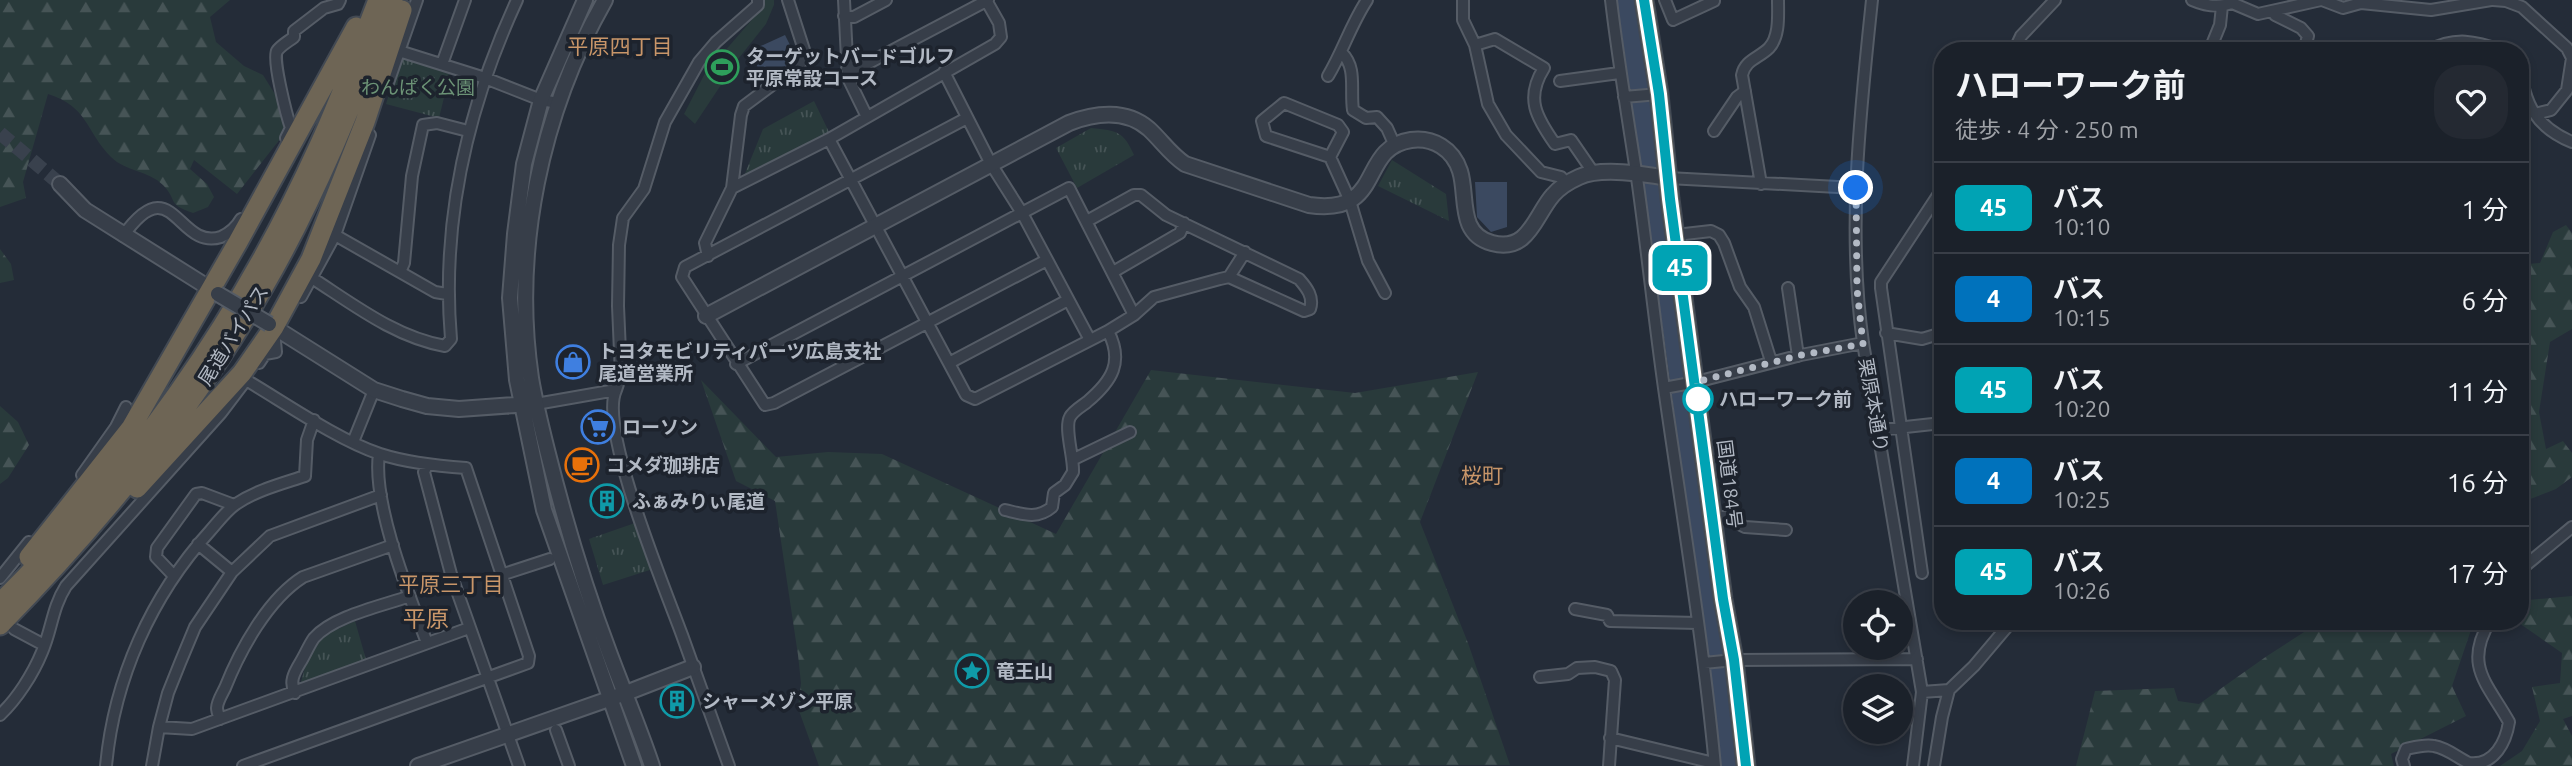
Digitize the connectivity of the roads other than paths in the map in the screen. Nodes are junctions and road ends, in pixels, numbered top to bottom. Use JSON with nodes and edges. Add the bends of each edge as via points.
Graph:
{"nodes":[{"id":1,"x":340,"y":0,"type":"edge"},
{"id":2,"x":369,"y":0,"type":"edge"},
{"id":3,"x":378,"y":0,"type":"edge"},
{"id":4,"x":393,"y":0,"type":"edge"},
{"id":5,"x":405,"y":0,"type":"edge"},
{"id":6,"x":417,"y":0,"type":"edge"},
{"id":7,"x":466,"y":0,"type":"edge"},
{"id":8,"x":517,"y":0,"type":"edge"},
{"id":9,"x":585,"y":0,"type":"edge"},
{"id":10,"x":605,"y":0,"type":"edge"},
{"id":11,"x":758,"y":0,"type":"edge"},
{"id":12,"x":788,"y":0,"type":"edge"},
{"id":13,"x":844,"y":0,"type":"edge"},
{"id":14,"x":886,"y":0,"type":"edge"},
{"id":15,"x":987,"y":0,"type":"edge"},
{"id":16,"x":1367,"y":0,"type":"edge"},
{"id":17,"x":1463,"y":0,"type":"edge"},
{"id":18,"x":1611,"y":0,"type":"edge"},
{"id":19,"x":1644,"y":0,"type":"edge"},
{"id":20,"x":1665,"y":0,"type":"edge"},
{"id":21,"x":1778,"y":0,"type":"edge"},
{"id":22,"x":1872,"y":0,"type":"edge"},
{"id":23,"x":2055,"y":0,"type":"edge"},
{"id":24,"x":2192,"y":0,"type":"edge"},
{"id":25,"x":2322,"y":0,"type":"edge"},
{"id":26,"x":2492,"y":0,"type":"edge"},
{"id":27,"x":1714,"y":1,"type":"edge"},
{"id":28,"x":2222,"y":6,"type":"junction"},
{"id":29,"x":2273,"y":11,"type":"junction"},
{"id":30,"x":844,"y":16,"type":"junction"},
{"id":31,"x":2018,"y":42,"type":"edge"},
{"id":32,"x":2213,"y":42,"type":"edge"},
{"id":33,"x":2306,"y":42,"type":"edge"},
{"id":34,"x":2444,"y":42,"type":"edge"},
{"id":35,"x":2469,"y":42,"type":"edge"},
{"id":36,"x":1475,"y":45,"type":"junction"},
{"id":37,"x":399,"y":51,"type":"junction"},
{"id":38,"x":1342,"y":52,"type":"junction"},
{"id":39,"x":442,"y":64,"type":"junction"},
{"id":40,"x":847,"y":69,"type":"junction"},
{"id":41,"x":944,"y":72,"type":"junction"},
{"id":42,"x":1619,"y":73,"type":"junction"},
{"id":43,"x":1328,"y":76,"type":"dead end"},
{"id":44,"x":485,"y":78,"type":"junction"},
{"id":45,"x":1560,"y":81,"type":"dead end"},
{"id":46,"x":1745,"y":91,"type":"junction"},
{"id":47,"x":1655,"y":94,"type":"junction"},
{"id":48,"x":1627,"y":97,"type":"junction"},
{"id":49,"x":541,"y":100,"type":"junction"},
{"id":50,"x":2529,"y":102,"type":"edge"},
{"id":51,"x":558,"y":103,"type":"junction"},
{"id":52,"x":2535,"y":114,"type":"junction"},
{"id":53,"x":867,"y":117,"type":"junction"},
{"id":54,"x":967,"y":118,"type":"junction"},
{"id":55,"x":468,"y":131,"type":"junction"},
{"id":56,"x":1714,"y":131,"type":"dead end"},
{"id":57,"x":829,"y":138,"type":"junction"},
{"id":58,"x":2572,"y":142,"type":"edge"},
{"id":59,"x":1395,"y":146,"type":"junction"},
{"id":60,"x":1330,"y":157,"type":"junction"},
{"id":61,"x":991,"y":164,"type":"junction"},
{"id":62,"x":1593,"y":172,"type":"junction"},
{"id":63,"x":1639,"y":175,"type":"junction"},
{"id":64,"x":1664,"y":178,"type":"junction"},
{"id":65,"x":850,"y":179,"type":"junction"},
{"id":66,"x":60,"y":184,"type":"tunnel mouth"},
{"id":67,"x":1567,"y":184,"type":"junction"},
{"id":68,"x":1761,"y":184,"type":"junction"},
{"id":69,"x":732,"y":188,"type":"junction"},
{"id":70,"x":1856,"y":188,"type":"junction"},
{"id":71,"x":1350,"y":201,"type":"junction"},
{"id":72,"x":1934,"y":201,"type":"edge"},
{"id":73,"x":1022,"y":213,"type":"junction"},
{"id":74,"x":1087,"y":221,"type":"junction"},
{"id":75,"x":1184,"y":223,"type":"junction"},
{"id":76,"x":876,"y":226,"type":"junction"},
{"id":77,"x":335,"y":235,"type":"junction"},
{"id":78,"x":1676,"y":235,"type":"junction"},
{"id":79,"x":123,"y":236,"type":"junction"},
{"id":80,"x":1245,"y":252,"type":"junction"},
{"id":81,"x":708,"y":256,"type":"junction"},
{"id":82,"x":1047,"y":260,"type":"junction"},
{"id":83,"x":400,"y":272,"type":"junction"},
{"id":84,"x":1113,"y":272,"type":"junction"},
{"id":85,"x":902,"y":276,"type":"junction"},
{"id":86,"x":1229,"y":277,"type":"junction"},
{"id":87,"x":312,"y":278,"type":"junction"},
{"id":88,"x":1788,"y":288,"type":"dead end"},
{"id":89,"x":1881,"y":288,"type":"junction"},
{"id":90,"x":1857,"y":289,"type":"junction"},
{"id":91,"x":214,"y":291,"type":"junction"},
{"id":92,"x":447,"y":293,"type":"junction"},
{"id":93,"x":1385,"y":293,"type":"dead end"},
{"id":94,"x":1068,"y":300,"type":"junction"},
{"id":95,"x":1134,"y":315,"type":"junction"},
{"id":96,"x":706,"y":316,"type":"junction"},
{"id":97,"x":927,"y":321,"type":"junction"},
{"id":98,"x":272,"y":326,"type":"junction"},
{"id":99,"x":1108,"y":331,"type":"junction"},
{"id":100,"x":1886,"y":332,"type":"junction"},
{"id":101,"x":1934,"y":335,"type":"edge"},
{"id":102,"x":1090,"y":340,"type":"junction"},
{"id":103,"x":1863,"y":344,"type":"junction"},
{"id":104,"x":1798,"y":356,"type":"junction"},
{"id":105,"x":1774,"y":362,"type":"junction"},
{"id":106,"x":949,"y":363,"type":"junction"},
{"id":107,"x":736,"y":364,"type":"junction"},
{"id":108,"x":246,"y":380,"type":"junction"},
{"id":109,"x":1692,"y":383,"type":"junction"},
{"id":110,"x":1667,"y":387,"type":"junction"},
{"id":111,"x":374,"y":390,"type":"junction"},
{"id":112,"x":616,"y":390,"type":"junction"},
{"id":113,"x":536,"y":404,"type":"junction"},
{"id":114,"x":521,"y":405,"type":"junction"},
{"id":115,"x":126,"y":407,"type":"dead end"},
{"id":116,"x":314,"y":420,"type":"junction"},
{"id":117,"x":1934,"y":424,"type":"edge"},
{"id":118,"x":1902,"y":426,"type":"junction"},
{"id":119,"x":1878,"y":430,"type":"junction"},
{"id":120,"x":1130,"y":432,"type":"dead end"},
{"id":121,"x":353,"y":442,"type":"junction"},
{"id":122,"x":379,"y":454,"type":"junction"},
{"id":123,"x":1074,"y":459,"type":"junction"},
{"id":124,"x":427,"y":465,"type":"junction"},
{"id":125,"x":381,"y":495,"type":"junction"},
{"id":126,"x":234,"y":505,"type":"junction"},
{"id":127,"x":1005,"y":510,"type":"dead end"},
{"id":128,"x":1714,"y":517,"type":"junction"},
{"id":129,"x":2572,"y":527,"type":"edge"},
{"id":130,"x":1786,"y":530,"type":"dead end"},
{"id":131,"x":198,"y":544,"type":"junction"},
{"id":132,"x":393,"y":545,"type":"junction"},
{"id":133,"x":550,"y":559,"type":"dead end"},
{"id":134,"x":2529,"y":563,"type":"edge"},
{"id":135,"x":232,"y":572,"type":"junction"},
{"id":136,"x":1922,"y":573,"type":"dead end"},
{"id":137,"x":501,"y":575,"type":"junction"},
{"id":138,"x":174,"y":576,"type":"junction"},
{"id":139,"x":0,"y":578,"type":"edge"},
{"id":140,"x":35,"y":590,"type":"junction"},
{"id":141,"x":0,"y":593,"type":"edge"},
{"id":142,"x":410,"y":596,"type":"junction"},
{"id":143,"x":0,"y":603,"type":"edge"},
{"id":144,"x":1576,"y":610,"type":"dead end"},
{"id":145,"x":1698,"y":623,"type":"junction"},
{"id":146,"x":7,"y":627,"type":"edge"},
{"id":147,"x":469,"y":628,"type":"junction"},
{"id":148,"x":2004,"y":630,"type":"edge"},
{"id":149,"x":2484,"y":630,"type":"edge"},
{"id":150,"x":427,"y":643,"type":"junction"},
{"id":151,"x":44,"y":645,"type":"junction"},
{"id":152,"x":1917,"y":659,"type":"junction"},
{"id":153,"x":1730,"y":661,"type":"junction"},
{"id":154,"x":1705,"y":663,"type":"junction"},
{"id":155,"x":693,"y":667,"type":"junction"},
{"id":156,"x":486,"y":677,"type":"junction"},
{"id":157,"x":1540,"y":677,"type":"dead end"},
{"id":158,"x":1950,"y":690,"type":"junction"},
{"id":159,"x":1922,"y":692,"type":"junction"},
{"id":160,"x":295,"y":693,"type":"junction"},
{"id":161,"x":626,"y":693,"type":"junction"},
{"id":162,"x":610,"y":698,"type":"junction"},
{"id":163,"x":0,"y":715,"type":"edge"},
{"id":164,"x":220,"y":719,"type":"junction"},
{"id":165,"x":159,"y":727,"type":"junction"},
{"id":166,"x":556,"y":730,"type":"dead end"},
{"id":167,"x":507,"y":734,"type":"junction"},
{"id":168,"x":1609,"y":738,"type":"junction"},
{"id":169,"x":250,"y":765,"type":"edge"},
{"id":170,"x":1715,"y":765,"type":"edge"},
{"id":171,"x":106,"y":766,"type":"edge"},
{"id":172,"x":152,"y":766,"type":"edge"},
{"id":173,"x":418,"y":766,"type":"edge"},
{"id":174,"x":519,"y":766,"type":"edge"},
{"id":175,"x":569,"y":766,"type":"edge"},
{"id":176,"x":634,"y":766,"type":"edge"},
{"id":177,"x":652,"y":766,"type":"edge"},
{"id":178,"x":729,"y":766,"type":"edge"},
{"id":179,"x":1609,"y":766,"type":"edge"},
{"id":180,"x":1746,"y":766,"type":"edge"},
{"id":181,"x":1913,"y":766,"type":"edge"},
{"id":182,"x":1934,"y":766,"type":"edge"},
{"id":183,"x":2404,"y":766,"type":"edge"}],
"edges":[{"from":1,"to":79,"type":"street","via":[[294,31],[294,37],[277,51],[281,99],[291,128],[237,227],[215,239],[203,238],[165,208],[149,208]]},
{"from":2,"to":91,"type":"highway"},
{"from":3,"to":143,"type":"highway","name":"尾道バイパス","via":[[289,208],[206,354],[127,461]]},
{"from":4,"to":140,"type":"highway","name":"尾道バイパス","via":[[343,127],[235,336],[160,442]]},
{"from":5,"to":98,"type":"highway","via":[[365,122],[312,259]]},
{"from":6,"to":37,"type":"street"},
{"from":7,"to":39,"type":"street"},
{"from":8,"to":44,"type":"street"},
{"from":9,"to":49,"type":"street"},
{"from":10,"to":51,"type":"street"},
{"from":11,"to":112,"type":"street","via":[[699,62],[681,91],[655,149],[644,190],[623,218],[618,306],[621,375]]},
{"from":12,"to":69,"type":"street","via":[[806,56],[744,106]]},
{"from":13,"to":30,"type":"street"},
{"from":14,"to":30,"type":"street","via":[[854,17]]},
{"from":15,"to":40,"type":"street","via":[[859,68]]},
{"from":15,"to":41,"type":"street","via":[[1001,37]]},
{"from":16,"to":38,"type":"street"},
{"from":17,"to":36,"type":"street","via":[[1463,20]]},
{"from":18,"to":42,"type":"street"},
{"from":19,"to":47,"type":"highway","name":"国道184号"},
{"from":20,"to":27,"type":"street","via":[[1673,20]]},
{"from":21,"to":46,"type":"street","via":[[1778,26],[1771,47],[1743,70]]},
{"from":22,"to":70,"type":"street","name":"栗原本通り"},
{"from":23,"to":31,"type":"street"},
{"from":24,"to":28,"type":"street"},
{"from":25,"to":26,"type":"street","via":[[2343,8],[2361,2],[2431,10]]},
{"from":25,"to":29,"type":"street"},
{"from":26,"to":52,"type":"street","via":[[2522,7],[2572,58],[2567,90],[2552,110]]},
{"from":28,"to":29,"type":"street","via":[[2232,3],[2258,14]]},
{"from":28,"to":32,"type":"street"},
{"from":29,"to":33,"type":"street","via":[[2301,28],[2308,36]]},
{"from":30,"to":40,"type":"street"},
{"from":34,"to":35,"type":"street"},
{"from":36,"to":62,"type":"street","via":[[1495,39],[1544,68],[1535,82],[1539,121],[1555,144],[1572,140]]},
{"from":36,"to":67,"type":"street","via":[[1488,103],[1506,135],[1541,172],[1561,177]]},
{"from":37,"to":39,"type":"street"},
{"from":37,"to":77,"type":"street"},
{"from":38,"to":43,"type":"street"},
{"from":38,"to":59,"type":"street","via":[[1353,71],[1353,110],[1366,118],[1377,117]]},
{"from":39,"to":44,"type":"street"},
{"from":40,"to":53,"type":"street"},
{"from":41,"to":53,"type":"street"},
{"from":41,"to":54,"type":"street"},
{"from":42,"to":45,"type":"street"},
{"from":42,"to":48,"type":"street"},
{"from":44,"to":49,"type":"street"},
{"from":44,"to":55,"type":"street"},
{"from":46,"to":56,"type":"street"},
{"from":46,"to":68,"type":"street"},
{"from":47,"to":48,"type":"street"},
{"from":47,"to":64,"type":"highway","name":"国道184号"},
{"from":48,"to":63,"type":"street"},
{"from":49,"to":51,"type":"street"},
{"from":49,"to":114,"type":"street","via":[[524,164],[514,234],[510,298]]},
{"from":50,"to":52,"type":"street"},
{"from":51,"to":113,"type":"street","via":[[536,192],[527,261],[526,331]]},
{"from":52,"to":58,"type":"street","via":[[2554,135]]},
{"from":53,"to":57,"type":"street"},
{"from":54,"to":61,"type":"street"},
{"from":54,"to":65,"type":"street"},
{"from":55,"to":83,"type":"street","via":[[437,123],[424,125],[412,176]]},
{"from":55,"to":92,"type":"street","via":[[455,201]]},
{"from":57,"to":65,"type":"street"},
{"from":57,"to":69,"type":"street"},
{"from":59,"to":67,"type":"street","via":[[1424,139],[1442,145],[1460,171],[1469,226],[1491,243],[1521,239],[1538,222],[1553,194]]},
{"from":59,"to":71,"type":"street","via":[[1384,153]]},
{"from":60,"to":60,"type":"street","via":[[1266,136],[1262,121],[1284,103],[1338,125],[1343,132]]},
{"from":60,"to":71,"type":"street"},
{"from":61,"to":71,"type":"street","via":[[1086,116],[1122,115],[1138,121],[1185,164],[1309,205],[1329,207]]},
{"from":61,"to":73,"type":"street"},
{"from":61,"to":76,"type":"street"},
{"from":62,"to":63,"type":"street"},
{"from":62,"to":67,"type":"street"},
{"from":63,"to":64,"type":"street"},
{"from":63,"to":110,"type":"street"},
{"from":64,"to":68,"type":"street"},
{"from":64,"to":78,"type":"highway","name":"国道184号"},
{"from":65,"to":76,"type":"street"},
{"from":65,"to":81,"type":"street"},
{"from":66,"to":79,"type":"street","via":[[85,210]]},
{"from":68,"to":70,"type":"street"},
{"from":69,"to":81,"type":"street","via":[[705,243]]},
{"from":70,"to":90,"type":"street","name":"栗原本通り"},
{"from":71,"to":93,"type":"street","via":[[1368,261]]},
{"from":72,"to":89,"type":"street"},
{"from":73,"to":74,"type":"street","via":[[1069,188]]},
{"from":73,"to":82,"type":"street"},
{"from":73,"to":85,"type":"street"},
{"from":74,"to":75,"type":"street","via":[[1142,195]]},
{"from":74,"to":84,"type":"street"},
{"from":75,"to":80,"type":"street"},
{"from":75,"to":84,"type":"street","via":[[1180,233]]},
{"from":76,"to":85,"type":"street"},
{"from":76,"to":96,"type":"street"},
{"from":77,"to":83,"type":"street"},
{"from":77,"to":87,"type":"street"},
{"from":78,"to":105,"type":"street","via":[[1711,231],[1719,235],[1740,287],[1754,307]]},
{"from":78,"to":109,"type":"highway","name":"国道184号"},
{"from":79,"to":91,"type":"street"},
{"from":80,"to":86,"type":"street"},
{"from":80,"to":86,"type":"street","via":[[1299,279],[1313,302],[1310,309],[1304,311]]},
{"from":81,"to":96,"type":"street","via":[[685,267],[682,277]]},
{"from":82,"to":94,"type":"street"},
{"from":82,"to":97,"type":"street"},
{"from":83,"to":92,"type":"street","via":[[435,292]]},
{"from":84,"to":95,"type":"street"},
{"from":85,"to":97,"type":"street"},
{"from":85,"to":107,"type":"street"},
{"from":86,"to":95,"type":"street","via":[[1154,297]]},
{"from":87,"to":92,"type":"street","via":[[383,323],[420,341],[445,346],[451,339]]},
{"from":87,"to":98,"type":"street","via":[[290,314]]},
{"from":88,"to":104,"type":"street"},
{"from":89,"to":90,"type":"street"},
{"from":89,"to":100,"type":"street"},
{"from":90,"to":103,"type":"street","name":"栗原本通り"},
{"from":91,"to":98,"type":"street","bridge":true},
{"from":91,"to":141,"type":"highway","via":[[131,428]]},
{"from":94,"to":102,"type":"street"},
{"from":94,"to":106,"type":"street"},
{"from":95,"to":99,"type":"street"},
{"from":96,"to":107,"type":"street"},
{"from":97,"to":106,"type":"street"},
{"from":97,"to":107,"type":"street","via":[[774,403],[765,405]]},
{"from":98,"to":108,"type":"street","via":[[276,352],[265,355]]},
{"from":98,"to":111,"type":"street"},
{"from":98,"to":140,"type":"highway","via":[[242,373],[156,469]]},
{"from":99,"to":102,"type":"street"},
{"from":99,"to":123,"type":"street","via":[[1116,346],[1116,359],[1109,381],[1070,416]]},
{"from":100,"to":101,"type":"street","via":[[1922,338]]},
{"from":100,"to":118,"type":"street"},
{"from":102,"to":106,"type":"street","via":[[975,399],[965,395]]},
{"from":103,"to":104,"type":"street"},
{"from":103,"to":119,"type":"street","name":"栗原本通り"},
{"from":104,"to":105,"type":"street"},
{"from":105,"to":109,"type":"street"},
{"from":108,"to":116,"type":"street"},
{"from":108,"to":151,"type":"street","via":[[66,586],[56,602]]},
{"from":109,"to":110,"type":"street"},
{"from":109,"to":128,"type":"highway","name":"国道184号"},
{"from":110,"to":145,"type":"street"},
{"from":111,"to":114,"type":"street","via":[[459,410]]},
{"from":111,"to":121,"type":"street"},
{"from":112,"to":113,"type":"street"},
{"from":112,"to":155,"type":"street","via":[[613,415],[625,475]]},
{"from":113,"to":114,"type":"street"},
{"from":113,"to":161,"type":"street","via":[[579,565]]},
{"from":114,"to":162,"type":"street","via":[[544,510]]},
{"from":115,"to":139,"type":"street","via":[[85,471]]},
{"from":116,"to":121,"type":"street"},
{"from":116,"to":126,"type":"street","via":[[307,440],[305,476]]},
{"from":117,"to":118,"type":"street"},
{"from":118,"to":119,"type":"street"},
{"from":118,"to":136,"type":"street"},
{"from":119,"to":152,"type":"street","name":"栗原本通り"},
{"from":120,"to":123,"type":"street"},
{"from":121,"to":122,"type":"street"},
{"from":122,"to":124,"type":"street"},
{"from":122,"to":125,"type":"street"},
{"from":123,"to":127,"type":"street","via":[[1073,472],[1044,514],[1029,516]]},
{"from":124,"to":137,"type":"street","via":[[466,468]]},
{"from":124,"to":147,"type":"street","via":[[424,472]]},
{"from":125,"to":132,"type":"street"},
{"from":125,"to":135,"type":"street","via":[[270,536]]},
{"from":126,"to":131,"type":"street"},
{"from":126,"to":138,"type":"street","via":[[196,494],[157,548],[156,557]]},
{"from":128,"to":130,"type":"street","via":[[1726,517],[1745,527]]},
{"from":128,"to":153,"type":"highway","name":"国道184号"},
{"from":129,"to":134,"type":"street"},
{"from":131,"to":135,"type":"street"},
{"from":131,"to":138,"type":"street"},
{"from":132,"to":142,"type":"street"},
{"from":132,"to":164,"type":"street","via":[[295,582],[251,635],[233,667],[217,707]]},
{"from":133,"to":137,"type":"street"},
{"from":135,"to":165,"type":"street","via":[[195,627]]},
{"from":137,"to":156,"type":"street","via":[[528,663]]},
{"from":138,"to":171,"type":"street","via":[[128,667],[113,712]]},
{"from":140,"to":146,"type":"highway","name":"尾道バイパス"},
{"from":142,"to":150,"type":"street"},
{"from":142,"to":160,"type":"street","via":[[337,622],[313,639],[294,674],[291,686]]},
{"from":144,"to":145,"type":"street","via":[[1607,615],[1610,621]]},
{"from":145,"to":154,"type":"street"},
{"from":146,"to":151,"type":"street"},
{"from":147,"to":150,"type":"street"},
{"from":147,"to":156,"type":"street"},
{"from":148,"to":158,"type":"street"},
{"from":149,"to":183,"type":"street","via":[[2478,648],[2485,686],[2509,722],[2494,760],[2473,765],[2434,746],[2418,746],[2406,750]]},
{"from":150,"to":160,"type":"street"},
{"from":151,"to":163,"type":"street","via":[[12,704]]},
{"from":152,"to":153,"type":"street"},
{"from":152,"to":159,"type":"street","name":"栗原本通り"},
{"from":153,"to":154,"type":"street"},
{"from":153,"to":180,"type":"highway","name":"国道184号"},
{"from":154,"to":170,"type":"street"},
{"from":155,"to":161,"type":"street"},
{"from":155,"to":178,"type":"street"},
{"from":156,"to":167,"type":"street"},
{"from":156,"to":169,"type":"street"},
{"from":157,"to":168,"type":"street","via":[[1568,674],[1577,668],[1611,671],[1615,680]]},
{"from":158,"to":159,"type":"street"},
{"from":158,"to":182,"type":"street"},
{"from":159,"to":181,"type":"street","name":"栗原本通り"},
{"from":160,"to":164,"type":"street"},
{"from":161,"to":162,"type":"street"},
{"from":161,"to":177,"type":"street"},
{"from":162,"to":167,"type":"street"},
{"from":162,"to":176,"type":"street"},
{"from":164,"to":165,"type":"street","via":[[192,729]]},
{"from":165,"to":172,"type":"street"},
{"from":166,"to":175,"type":"street"},
{"from":167,"to":173,"type":"street"},
{"from":167,"to":174,"type":"street"},
{"from":168,"to":170,"type":"street"},
{"from":168,"to":179,"type":"street"}]}
